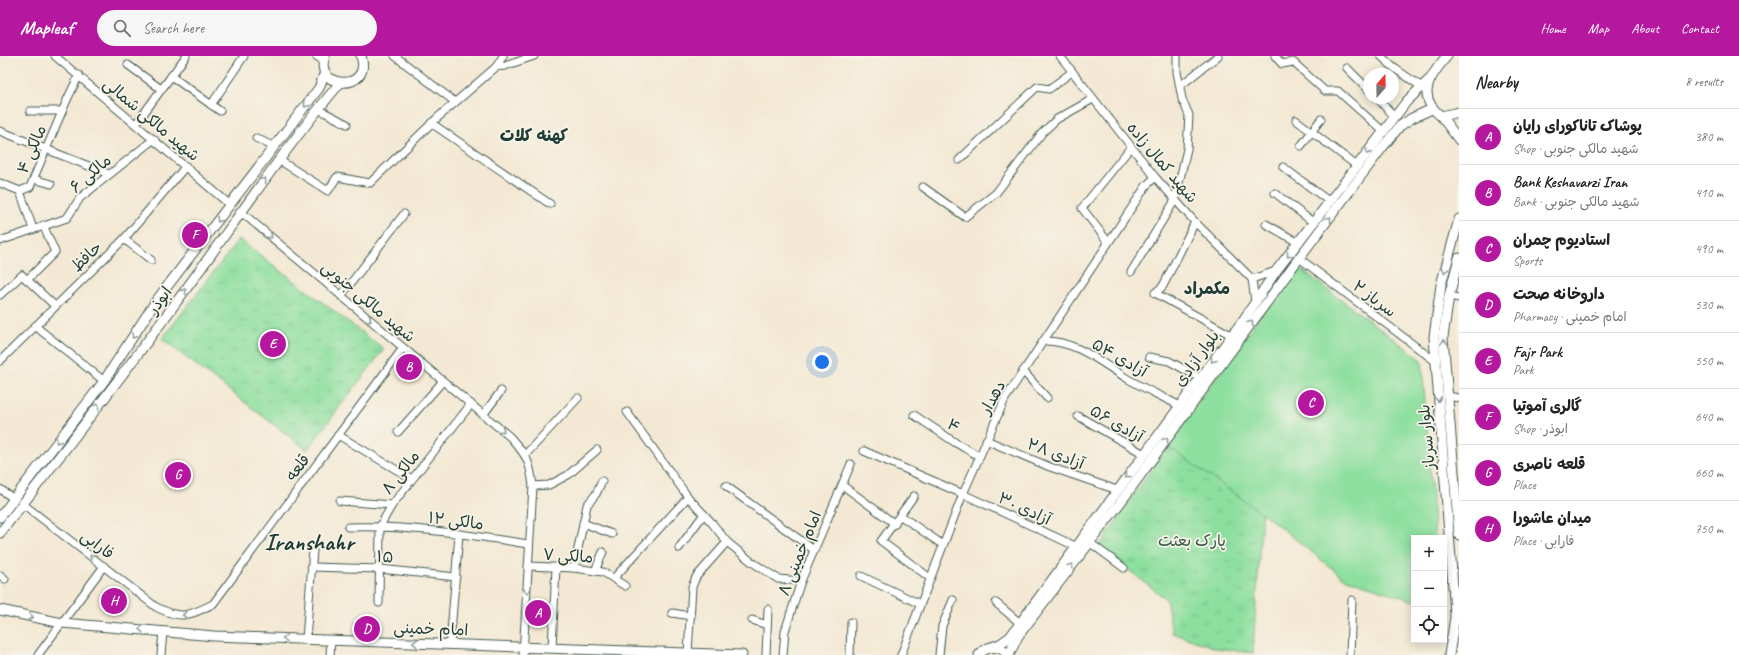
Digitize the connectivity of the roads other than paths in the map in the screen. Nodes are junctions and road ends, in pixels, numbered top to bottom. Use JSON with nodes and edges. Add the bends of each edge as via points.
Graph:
{"nodes":[{"id":1,"x":56,"y":56,"type":"edge"},
{"id":2,"x":185,"y":56,"type":"edge"},
{"id":3,"x":244,"y":56,"type":"edge"},
{"id":4,"x":361,"y":56,"type":"edge"},
{"id":5,"x":395,"y":56,"type":"edge"},
{"id":6,"x":503,"y":56,"type":"edge"},
{"id":7,"x":534,"y":56,"type":"edge"},
{"id":8,"x":1060,"y":56,"type":"edge"},
{"id":9,"x":1178,"y":56,"type":"edge"},
{"id":10,"x":1218,"y":56,"type":"edge"},
{"id":11,"x":1275,"y":56,"type":"edge"},
{"id":12,"x":1381,"y":56,"type":"edge"},
{"id":13,"x":1437,"y":56,"type":"edge"},
{"id":14,"x":1447,"y":56,"type":"edge"},
{"id":15,"x":322,"y":58,"type":"edge"},
{"id":16,"x":128,"y":65,"type":"dead end"},
{"id":17,"x":496,"y":67,"type":"junction"},
{"id":18,"x":1347,"y":68,"type":"dead end"},
{"id":19,"x":1436,"y":68,"type":"junction"},
{"id":20,"x":325,"y":72,"type":"junction"},
{"id":21,"x":1072,"y":72,"type":"junction"},
{"id":22,"x":79,"y":75,"type":"junction"},
{"id":23,"x":171,"y":76,"type":"junction"},
{"id":24,"x":1430,"y":79,"type":"junction"},
{"id":25,"x":340,"y":83,"type":"junction"},
{"id":26,"x":1363,"y":84,"type":"edge"},
{"id":27,"x":1180,"y":86,"type":"junction"},
{"id":28,"x":1422,"y":87,"type":"junction"},
{"id":29,"x":161,"y":89,"type":"junction"},
{"id":30,"x":1093,"y":99,"type":"junction"},
{"id":31,"x":455,"y":102,"type":"junction"},
{"id":32,"x":1382,"y":104,"type":"edge"},
{"id":33,"x":211,"y":105,"type":"junction"},
{"id":34,"x":318,"y":109,"type":"junction"},
{"id":35,"x":1432,"y":109,"type":"junction"},
{"id":36,"x":30,"y":111,"type":"dead end"},
{"id":37,"x":62,"y":111,"type":"junction"},
{"id":38,"x":220,"y":111,"type":"dead end"},
{"id":39,"x":1459,"y":112,"type":"edge"},
{"id":40,"x":1441,"y":116,"type":"junction"},
{"id":41,"x":1395,"y":117,"type":"junction"},
{"id":42,"x":1321,"y":119,"type":"dead end"},
{"id":43,"x":1296,"y":120,"type":"dead end"},
{"id":44,"x":431,"y":123,"type":"junction"},
{"id":45,"x":136,"y":124,"type":"junction"},
{"id":46,"x":346,"y":124,"type":"dead end"},
{"id":47,"x":0,"y":131,"type":"edge"},
{"id":48,"x":1312,"y":132,"type":"junction"},
{"id":49,"x":1384,"y":132,"type":"junction"},
{"id":50,"x":256,"y":138,"type":"dead end"},
{"id":51,"x":154,"y":139,"type":"junction"},
{"id":52,"x":1459,"y":140,"type":"edge"},
{"id":53,"x":1301,"y":146,"type":"dead end"},
{"id":54,"x":274,"y":147,"type":"junction"},
{"id":55,"x":1131,"y":147,"type":"junction"},
{"id":56,"x":46,"y":150,"type":"junction"},
{"id":57,"x":279,"y":160,"type":"junction"},
{"id":58,"x":959,"y":160,"type":"dead end"},
{"id":59,"x":186,"y":166,"type":"junction"},
{"id":60,"x":1357,"y":166,"type":"junction"},
{"id":61,"x":1283,"y":167,"type":"dead end"},
{"id":62,"x":109,"y":174,"type":"junction"},
{"id":63,"x":1155,"y":177,"type":"junction"},
{"id":64,"x":34,"y":179,"type":"junction"},
{"id":65,"x":0,"y":183,"type":"edge"},
{"id":66,"x":51,"y":184,"type":"dead end"},
{"id":67,"x":923,"y":187,"type":"dead end"},
{"id":68,"x":20,"y":191,"type":"junction"},
{"id":69,"x":1275,"y":193,"type":"dead end"},
{"id":70,"x":1175,"y":200,"type":"junction"},
{"id":71,"x":1330,"y":202,"type":"junction"},
{"id":72,"x":229,"y":204,"type":"junction"},
{"id":73,"x":550,"y":204,"type":"dead end"},
{"id":74,"x":240,"y":211,"type":"junction"},
{"id":75,"x":404,"y":214,"type":"dead end"},
{"id":76,"x":1459,"y":219,"type":"edge"},
{"id":77,"x":1195,"y":222,"type":"junction"},
{"id":78,"x":1314,"y":222,"type":"junction"},
{"id":79,"x":1266,"y":224,"type":"dead end"},
{"id":80,"x":43,"y":225,"type":"junction"},
{"id":81,"x":33,"y":229,"type":"junction"},
{"id":82,"x":124,"y":239,"type":"junction"},
{"id":83,"x":0,"y":241,"type":"edge"},
{"id":84,"x":1108,"y":242,"type":"junction"},
{"id":85,"x":1299,"y":243,"type":"junction"},
{"id":86,"x":1299,"y":258,"type":"junction"},
{"id":87,"x":1459,"y":258,"type":"edge"},
{"id":88,"x":151,"y":260,"type":"dead end"},
{"id":89,"x":1276,"y":271,"type":"junction"},
{"id":90,"x":1131,"y":272,"type":"dead end"},
{"id":91,"x":1252,"y":279,"type":"junction"},
{"id":92,"x":27,"y":280,"type":"junction"},
{"id":93,"x":0,"y":295,"type":"edge"},
{"id":94,"x":341,"y":296,"type":"junction"},
{"id":95,"x":1449,"y":296,"type":"junction"},
{"id":96,"x":1459,"y":298,"type":"edge"},
{"id":97,"x":156,"y":301,"type":"junction"},
{"id":98,"x":1255,"y":302,"type":"junction"},
{"id":99,"x":55,"y":306,"type":"junction"},
{"id":100,"x":169,"y":312,"type":"junction"},
{"id":101,"x":35,"y":326,"type":"junction"},
{"id":102,"x":1231,"y":335,"type":"junction"},
{"id":103,"x":1043,"y":340,"type":"junction"},
{"id":104,"x":403,"y":348,"type":"junction"},
{"id":105,"x":0,"y":349,"type":"edge"},
{"id":106,"x":6,"y":355,"type":"junction"},
{"id":107,"x":1149,"y":357,"type":"dead end"},
{"id":108,"x":1435,"y":360,"type":"junction"},
{"id":109,"x":0,"y":361,"type":"edge"},
{"id":110,"x":1023,"y":371,"type":"junction"},
{"id":111,"x":1200,"y":378,"type":"junction"},
{"id":112,"x":104,"y":381,"type":"junction"},
{"id":113,"x":443,"y":381,"type":"junction"},
{"id":114,"x":501,"y":391,"type":"dead end"},
{"id":115,"x":1447,"y":396,"type":"junction"},
{"id":116,"x":578,"y":398,"type":"dead end"},
{"id":117,"x":1047,"y":398,"type":"dead end"},
{"id":118,"x":1459,"y":398,"type":"edge"},
{"id":119,"x":471,"y":404,"type":"junction"},
{"id":120,"x":1180,"y":406,"type":"junction"},
{"id":121,"x":627,"y":412,"type":"dead end"},
{"id":122,"x":483,"y":414,"type":"junction"},
{"id":123,"x":914,"y":415,"type":"dead end"},
{"id":124,"x":1078,"y":416,"type":"dead end"},
{"id":125,"x":398,"y":432,"type":"dead end"},
{"id":126,"x":338,"y":435,"type":"junction"},
{"id":127,"x":986,"y":440,"type":"junction"},
{"id":128,"x":597,"y":450,"type":"dead end"},
{"id":129,"x":864,"y":451,"type":"dead end"},
{"id":130,"x":1455,"y":452,"type":"edge"},
{"id":131,"x":526,"y":454,"type":"junction"},
{"id":132,"x":1144,"y":454,"type":"junction"},
{"id":133,"x":979,"y":456,"type":"junction"},
{"id":134,"x":851,"y":464,"type":"dead end"},
{"id":135,"x":412,"y":479,"type":"junction"},
{"id":136,"x":602,"y":481,"type":"dead end"},
{"id":137,"x":842,"y":485,"type":"junction"},
{"id":138,"x":533,"y":486,"type":"junction"},
{"id":139,"x":726,"y":486,"type":"dead end"},
{"id":140,"x":0,"y":488,"type":"edge"},
{"id":141,"x":1117,"y":490,"type":"junction"},
{"id":142,"x":963,"y":494,"type":"junction"},
{"id":143,"x":914,"y":496,"type":"dead end"},
{"id":144,"x":688,"y":497,"type":"junction"},
{"id":145,"x":14,"y":498,"type":"junction"},
{"id":146,"x":340,"y":501,"type":"dead end"},
{"id":147,"x":23,"y":504,"type":"junction"},
{"id":148,"x":392,"y":505,"type":"junction"},
{"id":149,"x":704,"y":514,"type":"junction"},
{"id":150,"x":901,"y":516,"type":"junction"},
{"id":151,"x":0,"y":517,"type":"edge"},
{"id":152,"x":583,"y":523,"type":"junction"},
{"id":153,"x":895,"y":524,"type":"junction"},
{"id":154,"x":380,"y":526,"type":"junction"},
{"id":155,"x":348,"y":527,"type":"dead end"},
{"id":156,"x":1459,"y":530,"type":"edge"},
{"id":157,"x":0,"y":533,"type":"edge"},
{"id":158,"x":459,"y":534,"type":"junction"},
{"id":159,"x":612,"y":534,"type":"dead end"},
{"id":160,"x":1459,"y":535,"type":"edge"},
{"id":161,"x":727,"y":542,"type":"junction"},
{"id":162,"x":1089,"y":542,"type":"junction"},
{"id":163,"x":529,"y":544,"type":"junction"},
{"id":164,"x":943,"y":545,"type":"junction"},
{"id":165,"x":1075,"y":546,"type":"junction"},
{"id":166,"x":679,"y":548,"type":"dead end"},
{"id":167,"x":313,"y":550,"type":"dead end"},
{"id":168,"x":814,"y":550,"type":"junction"},
{"id":169,"x":603,"y":552,"type":"dead end"},
{"id":170,"x":104,"y":566,"type":"junction"},
{"id":171,"x":528,"y":566,"type":"junction"},
{"id":172,"x":312,"y":567,"type":"junction"},
{"id":173,"x":556,"y":567,"type":"junction"},
{"id":174,"x":574,"y":568,"type":"junction"},
{"id":175,"x":1124,"y":568,"type":"dead end"},
{"id":176,"x":380,"y":569,"type":"junction"},
{"id":177,"x":595,"y":570,"type":"junction"},
{"id":178,"x":861,"y":576,"type":"dead end"},
{"id":179,"x":456,"y":577,"type":"junction"},
{"id":180,"x":614,"y":578,"type":"junction"},
{"id":181,"x":930,"y":578,"type":"junction"},
{"id":182,"x":801,"y":581,"type":"junction"},
{"id":183,"x":625,"y":586,"type":"dead end"},
{"id":184,"x":953,"y":600,"type":"dead end"},
{"id":185,"x":1352,"y":600,"type":"dead end"},
{"id":186,"x":379,"y":603,"type":"dead end"},
{"id":187,"x":996,"y":603,"type":"dead end"},
{"id":188,"x":213,"y":604,"type":"joint"},
{"id":189,"x":920,"y":604,"type":"junction"},
{"id":190,"x":0,"y":610,"type":"edge"},
{"id":191,"x":768,"y":610,"type":"dead end"},
{"id":192,"x":672,"y":613,"type":"dead end"},
{"id":193,"x":691,"y":616,"type":"junction"},
{"id":194,"x":752,"y":620,"type":"dead end"},
{"id":195,"x":851,"y":622,"type":"dead end"},
{"id":196,"x":1020,"y":622,"type":"junction"},
{"id":197,"x":62,"y":623,"type":"junction"},
{"id":198,"x":767,"y":625,"type":"junction"},
{"id":199,"x":163,"y":631,"type":"junction"},
{"id":200,"x":306,"y":639,"type":"junction"},
{"id":201,"x":331,"y":640,"type":"junction"},
{"id":202,"x":450,"y":644,"type":"junction"},
{"id":203,"x":552,"y":648,"type":"junction"},
{"id":204,"x":1459,"y":650,"type":"edge"},
{"id":205,"x":524,"y":651,"type":"edge"},
{"id":206,"x":688,"y":653,"type":"junction"},
{"id":207,"x":980,"y":653,"type":"edge"},
{"id":208,"x":38,"y":655,"type":"edge"},
{"id":209,"x":161,"y":655,"type":"edge"},
{"id":210,"x":330,"y":655,"type":"edge"},
{"id":211,"x":742,"y":655,"type":"edge"},
{"id":212,"x":766,"y":655,"type":"edge"},
{"id":213,"x":783,"y":655,"type":"edge"},
{"id":214,"x":850,"y":655,"type":"edge"},
{"id":215,"x":901,"y":655,"type":"edge"},
{"id":216,"x":939,"y":655,"type":"edge"},
{"id":217,"x":1008,"y":655,"type":"edge"},
{"id":218,"x":1350,"y":655,"type":"edge"},
{"id":219,"x":1450,"y":655,"type":"edge"}],
"edges":[{"from":1,"to":22,"type":"street","name":"شهید مالکی شمالی"},
{"from":2,"to":23,"type":"street"},
{"from":3,"to":33,"type":"street"},
{"from":4,"to":25,"type":"main road","via":[[362,67],[357,78]]},
{"from":5,"to":31,"type":"street"},
{"from":6,"to":17,"type":"street"},
{"from":7,"to":17,"type":"street"},
{"from":8,"to":21,"type":"street","name":"شهید کمال زاده"},
{"from":9,"to":27,"type":"street","via":[[1177,72]]},
{"from":10,"to":27,"type":"street"},
{"from":11,"to":49,"type":"street","via":[[1282,64],[1293,62],[1325,91],[1338,91]]},
{"from":12,"to":28,"type":"street"},
{"from":13,"to":19,"type":"main road"},
{"from":14,"to":19,"type":"main road"},
{"from":15,"to":20,"type":"main road"},
{"from":16,"to":29,"type":"street"},
{"from":17,"to":31,"type":"street"},
{"from":18,"to":26,"type":"street"},
{"from":19,"to":24,"type":"main road"},
{"from":20,"to":25,"type":"main road"},
{"from":20,"to":54,"type":"main road","name":"ابوذر","one_way":true,"via":[[319,88]]},
{"from":21,"to":30,"type":"street","name":"شهید کمال زاده"},
{"from":21,"to":58,"type":"street","via":[[1050,89],[1037,87]]},
{"from":22,"to":37,"type":"street","name":"مالکی ۴"},
{"from":22,"to":45,"type":"street","name":"شهید مالکی شمالی"},
{"from":23,"to":29,"type":"street"},
{"from":23,"to":33,"type":"street"},
{"from":24,"to":28,"type":"main road","name":"بلوار آزادی"},
{"from":24,"to":35,"type":"main road","via":[[1426,91],[1427,101]]},
{"from":25,"to":34,"type":"main road","name":"ابوذر"},
{"from":27,"to":70,"type":"street","via":[[1189,116],[1187,149]]},
{"from":28,"to":41,"type":"main road","name":"بلوار آزادی"},
{"from":29,"to":45,"type":"street"},
{"from":30,"to":55,"type":"street","name":"شهید کمال زاده"},
{"from":30,"to":67,"type":"street","via":[[1057,119],[1042,133],[996,193],[965,217]]},
{"from":31,"to":44,"type":"street"},
{"from":32,"to":41,"type":"street"},
{"from":33,"to":38,"type":"street"},
{"from":34,"to":46,"type":"street"},
{"from":34,"to":57,"type":"main road","name":"ابوذر"},
{"from":35,"to":40,"type":"main road"},
{"from":86,"to":35,"type":"main road","name":"بلوار آزادی","one_way":true,"via":[[1400,126]]},
{"from":36,"to":37,"type":"street"},
{"from":37,"to":56,"type":"street","name":"مالکی ۴"},
{"from":39,"to":40,"type":"main road"},
{"from":40,"to":52,"type":"main road"},
{"from":41,"to":49,"type":"main road","name":"بلوار آزادی"},
{"from":42,"to":48,"type":"street"},
{"from":43,"to":48,"type":"street"},
{"from":44,"to":57,"type":"street","via":[[370,183],[337,177],[328,190]]},
{"from":44,"to":73,"type":"street"},
{"from":45,"to":51,"type":"street","name":"شهید مالکی شمالی"},
{"from":47,"to":56,"type":"street"},
{"from":48,"to":53,"type":"street"},
{"from":48,"to":60,"type":"street"},
{"from":49,"to":60,"type":"main road","name":"بلوار آزادی","one_way":true},
{"from":50,"to":54,"type":"street"},
{"from":51,"to":59,"type":"street","name":"شهید مالکی شمالی"},
{"from":51,"to":62,"type":"street","name":"مالکی ۶"},
{"from":54,"to":72,"type":"main road","name":"ابوذر"},
{"from":55,"to":63,"type":"street","name":"شهید کمال زاده"},
{"from":55,"to":84,"type":"street","via":[[1082,208]]},
{"from":56,"to":62,"type":"street"},
{"from":56,"to":64,"type":"street","name":"مالکی ۴"},
{"from":74,"to":57,"type":"main road","name":"ابوذر","one_way":true},
{"from":59,"to":72,"type":"street","name":"شهید مالکی شمالی"},
{"from":59,"to":82,"type":"street","name":"حافظ"},
{"from":60,"to":71,"type":"main road","name":"بلوار آزادی"},
{"from":61,"to":71,"type":"street"},
{"from":62,"to":80,"type":"street","name":"مالکی ۶","via":[[80,198],[67,218]]},
{"from":63,"to":70,"type":"street","name":"شهید کمال زاده"},
{"from":63,"to":84,"type":"street","name":"دهدار","via":[[1146,186]]},
{"from":64,"to":66,"type":"street"},
{"from":64,"to":68,"type":"street","name":"مالکی ۴","via":[[30,187]]},
{"from":65,"to":68,"type":"street"},
{"from":68,"to":81,"type":"street","name":"مالکی ۴"},
{"from":69,"to":78,"type":"street"},
{"from":70,"to":77,"type":"street","name":"شهید کمال زاده"},
{"from":70,"to":90,"type":"street"},
{"from":71,"to":78,"type":"main road","name":"بلوار آزادی"},
{"from":72,"to":97,"type":"main road","name":"ابوذر","one_way":true},
{"from":74,"to":94,"type":"street","name":"شهید مالکی جنوبی","one_way":true},
{"from":100,"to":74,"type":"main road","name":"ابوذر","one_way":true},
{"from":75,"to":94,"type":"street"},
{"from":76,"to":108,"type":"main road","name":"بلوار سرباز","one_way":true,"via":[[1436,312]]},
{"from":77,"to":91,"type":"street","name":"شهید کمال زاده"},
{"from":77,"to":102,"type":"street","via":[[1163,286],[1155,293]]},
{"from":78,"to":85,"type":"main road","name":"بلوار آزادی"},
{"from":79,"to":85,"type":"street"},
{"from":80,"to":81,"type":"street","name":"مالکی ۶"},
{"from":80,"to":92,"type":"street","via":[[55,252]]},
{"from":81,"to":83,"type":"street","name":"مالکی ۶"},
{"from":82,"to":88,"type":"street"},
{"from":82,"to":99,"type":"street","name":"حافظ"},
{"from":84,"to":103,"type":"street","name":"دهدار"},
{"from":85,"to":89,"type":"main road","name":"بلوار آزادی","one_way":true},
{"from":86,"to":108,"type":"street","name":"سرباز ۲"},
{"from":162,"to":86,"type":"main road","name":"بلوار آزادی","one_way":true},
{"from":87,"to":95,"type":"main road","name":"بلوار سرباز"},
{"from":89,"to":91,"type":"street"},
{"from":89,"to":98,"type":"main road","name":"بلوار آزادی"},
{"from":91,"to":98,"type":"street"},
{"from":92,"to":93,"type":"street","via":[[22,275]]},
{"from":92,"to":99,"type":"street"},
{"from":94,"to":104,"type":"street","name":"شهید مالکی جنوبی","one_way":true},
{"from":95,"to":96,"type":"street"},
{"from":115,"to":95,"type":"main road","name":"بلوار سرباز","one_way":true,"via":[[1443,337]]},
{"from":97,"to":100,"type":"main road"},
{"from":97,"to":112,"type":"main road","name":"ابوذر","one_way":true},
{"from":98,"to":102,"type":"main road","name":"بلوار آزادی"},
{"from":99,"to":101,"type":"street","name":"حافظ"},
{"from":147,"to":100,"type":"main road","name":"ابوذر","one_way":true},
{"from":101,"to":106,"type":"street","name":"حافظ"},
{"from":101,"to":112,"type":"street"},
{"from":102,"to":111,"type":"main road","name":"بلوار آزادی","one_way":true},
{"from":103,"to":110,"type":"street","name":"دهدار"},
{"from":103,"to":120,"type":"street","name":"آزادی ۵۴","via":[[1056,340],[1071,345],[1128,380]]},
{"from":104,"to":113,"type":"street","name":"شهید مالکی جنوبی"},
{"from":104,"to":126,"type":"street","name":"قلعه"},
{"from":105,"to":106,"type":"street"},
{"from":106,"to":109,"type":"street","name":"حافظ"},
{"from":107,"to":111,"type":"street","via":[[1169,361]]},
{"from":108,"to":219,"type":"main road","name":"بلوار سرباز","one_way":true,"via":[[1455,617]]},
{"from":110,"to":117,"type":"street"},
{"from":110,"to":127,"type":"street","name":"دهدار","via":[[1004,399]]},
{"from":111,"to":120,"type":"main road","name":"بلوار آزادی"},
{"from":112,"to":145,"type":"main road","name":"ابوذر","one_way":true},
{"from":113,"to":119,"type":"street","name":"شهید مالکی جنوبی"},
{"from":113,"to":125,"type":"street"},
{"from":114,"to":122,"type":"street"},
{"from":115,"to":118,"type":"street"},
{"from":115,"to":130,"type":"main road","name":"بلوار سرباز"},
{"from":116,"to":131,"type":"street"},
{"from":119,"to":122,"type":"street","name":"شهید مالکی جنوبی"},
{"from":119,"to":135,"type":"street","name":"مالکی ۸"},
{"from":120,"to":132,"type":"main road","name":"بلوار آزادی"},
{"from":121,"to":144,"type":"street"},
{"from":122,"to":131,"type":"street","name":"شهید مالکی جنوبی","one_way":true},
{"from":123,"to":133,"type":"street","name":"۴"},
{"from":124,"to":132,"type":"street","name":"آزادی ۵۶"},
{"from":126,"to":135,"type":"street"},
{"from":126,"to":188,"type":"street","name":"قلعه"},
{"from":127,"to":133,"type":"street","name":"دهدار"},
{"from":127,"to":141,"type":"street","name":"آزادی ۲۸","via":[[1050,467]]},
{"from":128,"to":138,"type":"street","via":[[568,475],[549,485]]},
{"from":129,"to":142,"type":"street","name":"آزادی ۳۰"},
{"from":130,"to":156,"type":"main road","name":"بلوار سرباز"},
{"from":131,"to":138,"type":"street","name":"شهید مالکی جنوبی"},
{"from":132,"to":141,"type":"main road","name":"بلوار آزادی","one_way":true},
{"from":133,"to":142,"type":"street","name":"دهدار"},
{"from":134,"to":137,"type":"street","name":"امام خمینی ۸"},
{"from":135,"to":148,"type":"street","name":"مالکی ۸"},
{"from":136,"to":152,"type":"street","via":[[588,504]]},
{"from":137,"to":153,"type":"street"},
{"from":137,"to":168,"type":"street","name":"امام خمینی ۸"},
{"from":138,"to":163,"type":"street","name":"شهید مالکی جنوبی"},
{"from":139,"to":168,"type":"street"},
{"from":140,"to":145,"type":"street"},
{"from":141,"to":165,"type":"main road","name":"بلوار آزادی"},
{"from":142,"to":164,"type":"street","name":"دهدار"},
{"from":142,"to":165,"type":"street","name":"آزادی ۳۰"},
{"from":143,"to":150,"type":"street"},
{"from":144,"to":149,"type":"street"},
{"from":144,"to":180,"type":"street"},
{"from":145,"to":151,"type":"main road","name":"ابوذر"},
{"from":146,"to":148,"type":"street"},
{"from":147,"to":157,"type":"main road","name":"ابوذر"},
{"from":170,"to":147,"type":"street","name":"فارابی","one_way":true},
{"from":148,"to":154,"type":"street","name":"مالکی ۸"},
{"from":149,"to":161,"type":"street"},
{"from":149,"to":166,"type":"street"},
{"from":150,"to":153,"type":"street"},
{"from":150,"to":164,"type":"street"},
{"from":152,"to":159,"type":"street"},
{"from":152,"to":174,"type":"street"},
{"from":153,"to":181,"type":"street","via":[[881,541]]},
{"from":154,"to":155,"type":"street","name":"مالکی ۱۲"},
{"from":154,"to":158,"type":"street","name":"مالکی ۱۲"},
{"from":154,"to":176,"type":"street","name":"مالکی ۸"},
{"from":156,"to":160,"type":"main road","name":"بلوار سرباز"},
{"from":158,"to":163,"type":"street","name":"مالکی ۱۲"},
{"from":158,"to":179,"type":"street"},
{"from":161,"to":182,"type":"street","via":[[778,579]]},
{"from":161,"to":193,"type":"street","via":[[696,577],[692,587]]},
{"from":162,"to":175,"type":"street"},
{"from":217,"to":162,"type":"main road","name":"بلوار آزادی","one_way":true,"via":[[1018,636]]},
{"from":163,"to":171,"type":"street","name":"شهید مالکی جنوبی"},
{"from":164,"to":181,"type":"street","name":"دهدار"},
{"from":165,"to":196,"type":"main road","name":"بلوار آزادی"},
{"from":167,"to":172,"type":"street"},
{"from":168,"to":182,"type":"street","name":"امام خمینی ۸"},
{"from":169,"to":177,"type":"street"},
{"from":188,"to":170,"type":"street","name":"فارابی","one_way":true,"via":[[188,615],[171,615],[156,607]]},
{"from":170,"to":197,"type":"street"},
{"from":171,"to":173,"type":"street","name":"مالکی ۷"},
{"from":171,"to":205,"type":"street","name":"شهید مالکی جنوبی","one_way":true},
{"from":172,"to":176,"type":"street","name":"۱۵"},
{"from":172,"to":200,"type":"street"},
{"from":173,"to":174,"type":"street","name":"مالکی ۷"},
{"from":173,"to":203,"type":"street"},
{"from":174,"to":177,"type":"street","name":"مالکی ۷"},
{"from":176,"to":179,"type":"street","name":"۱۵"},
{"from":176,"to":186,"type":"street","name":"مالکی ۸"},
{"from":177,"to":180,"type":"street","name":"مالکی ۷"},
{"from":178,"to":189,"type":"street"},
{"from":179,"to":202,"type":"street"},
{"from":180,"to":183,"type":"street","name":"مالکی ۷"},
{"from":181,"to":189,"type":"street","name":"دهدار"},
{"from":182,"to":213,"type":"street","name":"امام خمینی ۸","via":[[785,631]]},
{"from":184,"to":216,"type":"street","via":[[942,626]]},
{"from":185,"to":218,"type":"street"},
{"from":187,"to":196,"type":"street"},
{"from":189,"to":215,"type":"street","name":"دهدار"},
{"from":190,"to":197,"type":"main road","name":"امام خمینی","one_way":true},
{"from":191,"to":198,"type":"street"},
{"from":192,"to":193,"type":"street"},
{"from":193,"to":206,"type":"street"},
{"from":194,"to":198,"type":"street"},
{"from":195,"to":214,"type":"street"},
{"from":196,"to":207,"type":"main road","name":"بلوار آزادی","via":[[1005,641]]},
{"from":199,"to":197,"type":"main road","name":"امام خمینی","one_way":true},
{"from":197,"to":208,"type":"street"},
{"from":198,"to":212,"type":"street"},
{"from":200,"to":199,"type":"main road","name":"امام خمینی","one_way":true,"via":[[214,636]]},
{"from":199,"to":209,"type":"street"},
{"from":200,"to":201,"type":"main road","name":"امام خمینی"},
{"from":202,"to":201,"type":"main road","name":"امام خمینی","one_way":true},
{"from":201,"to":210,"type":"street"},
{"from":202,"to":205,"type":"main road","name":"امام خمینی"},
{"from":203,"to":205,"type":"main road","name":"امام خمینی"},
{"from":203,"to":206,"type":"main road","name":"امام خمینی"},
{"from":204,"to":219,"type":"main road"},
{"from":206,"to":211,"type":"main road","name":"امام خمینی"},
{"from":207,"to":217,"type":"main road","via":[[996,648]]}]}
